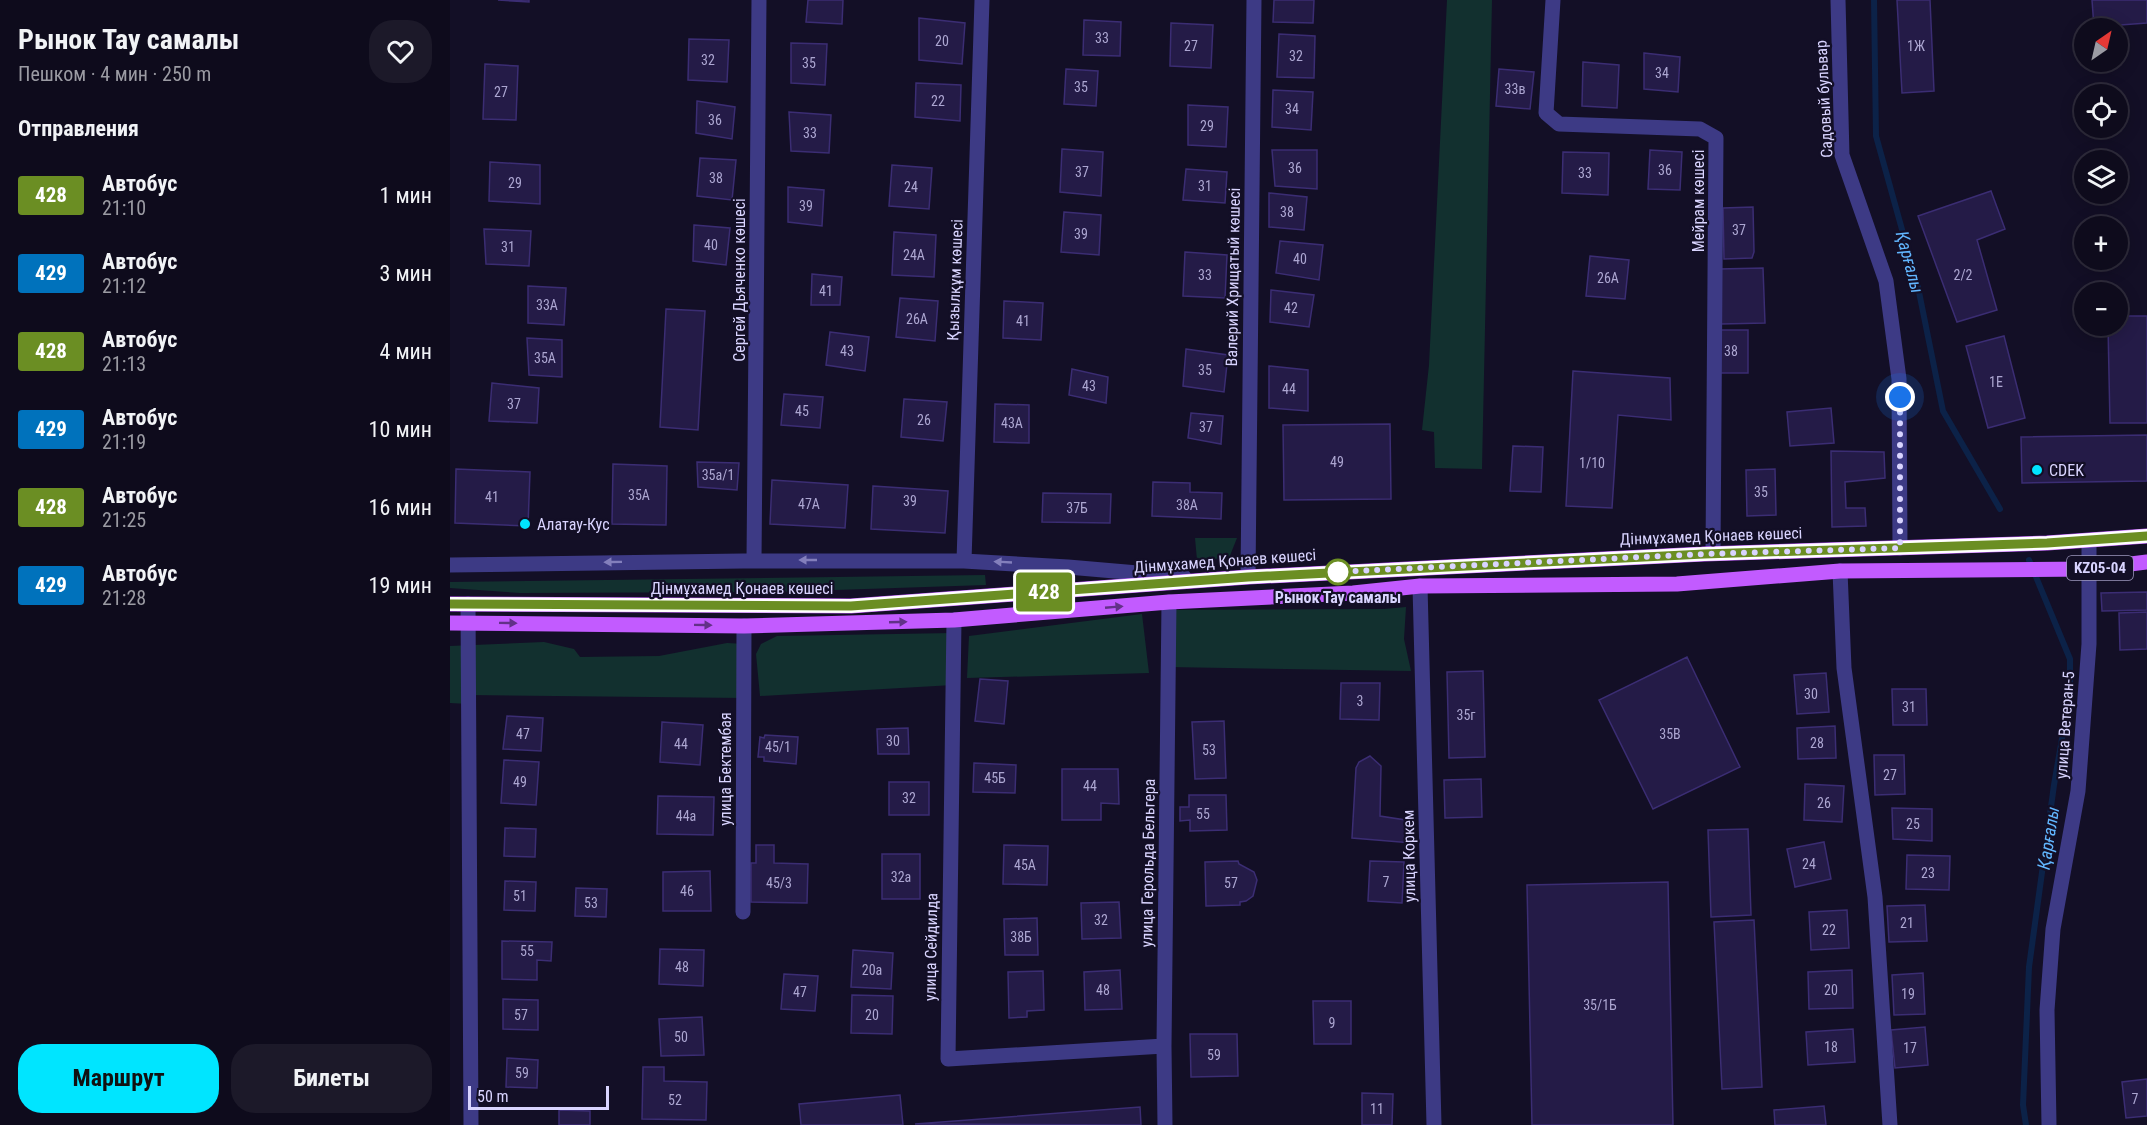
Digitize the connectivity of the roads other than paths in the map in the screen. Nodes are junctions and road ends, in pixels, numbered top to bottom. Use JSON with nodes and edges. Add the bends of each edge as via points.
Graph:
{"nodes":[{"id":1,"x":759,"y":0,"type":"edge"},
{"id":2,"x":982,"y":0,"type":"edge"},
{"id":3,"x":1254,"y":0,"type":"edge"},
{"id":4,"x":1553,"y":0,"type":"edge"},
{"id":5,"x":1838,"y":0,"type":"edge"},
{"id":6,"x":2147,"y":536,"type":"edge"},
{"id":7,"x":2089,"y":541,"type":"junction"},
{"id":8,"x":1900,"y":548,"type":"junction"},
{"id":9,"x":1713,"y":553,"type":"junction"},
{"id":10,"x":754,"y":560,"type":"junction"},
{"id":11,"x":964,"y":561,"type":"junction"},
{"id":12,"x":2147,"y":562,"type":"edge"},
{"id":13,"x":450,"y":565,"type":"edge"},
{"id":14,"x":2090,"y":569,"type":"junction"},
{"id":15,"x":1840,"y":571,"type":"junction"},
{"id":16,"x":1248,"y":577,"type":"junction"},
{"id":17,"x":1208,"y":579,"type":"junction"},
{"id":18,"x":1419,"y":586,"type":"junction"},
{"id":19,"x":1169,"y":602,"type":"junction"},
{"id":20,"x":450,"y":604,"type":"edge"},
{"id":21,"x":468,"y":604,"type":"junction"},
{"id":22,"x":954,"y":620,"type":"junction"},
{"id":23,"x":450,"y":623,"type":"edge"},
{"id":24,"x":469,"y":623,"type":"junction"},
{"id":25,"x":744,"y":626,"type":"junction"},
{"id":26,"x":743,"y":912,"type":"dead end"},
{"id":27,"x":1164,"y":1046,"type":"junction"},
{"id":28,"x":471,"y":1125,"type":"edge"},
{"id":29,"x":1165,"y":1125,"type":"edge"},
{"id":30,"x":1434,"y":1125,"type":"edge"},
{"id":31,"x":1890,"y":1125,"type":"edge"},
{"id":32,"x":2049,"y":1125,"type":"edge"}],
"edges":[{"from":1,"to":10,"type":"street","name":"Сергей Дьяченко көшесі"},
{"from":2,"to":11,"type":"street","name":"Қызылқұм көшесі"},
{"from":3,"to":16,"type":"street","name":"Валерий Хрищатый көшесі"},
{"from":4,"to":9,"type":"street","name":"Мейрам көшесі","via":[[1546,113],[1559,124],[1700,129],[1716,138]]},
{"from":5,"to":8,"type":"street","name":"Садовый бульвар","via":[[1842,154],[1886,281],[1899,379]]},
{"from":6,"to":7,"type":"main road","name":"Дінмұхамед Қонаев көшесі","number":"KZ05-04"},
{"from":7,"to":8,"type":"main road","name":"Дінмұхамед Қонаев көшесі","number":"KZ05-04"},
{"from":7,"to":14,"type":"street","name":"улица Ветеран-5"},
{"from":8,"to":9,"type":"main road","name":"Дінмұхамед Қонаев көшесі","number":"KZ05-04"},
{"from":9,"to":16,"type":"main road","name":"Дінмұхамед Қонаев көшесі","number":"KZ05-04"},
{"from":11,"to":10,"type":"street","one_way":true},
{"from":10,"to":13,"type":"street","one_way":true},
{"from":17,"to":11,"type":"street","one_way":true},
{"from":12,"to":14,"type":"main road","number":"KZ05-04"},
{"from":14,"to":15,"type":"main road","number":"KZ05-04"},
{"from":14,"to":32,"type":"street","name":"улица Ветеран-5","via":[[2089,644],[2078,791],[2053,929],[2047,1010]]},
{"from":15,"to":18,"type":"main road","number":"KZ05-04","via":[[1677,585]]},
{"from":15,"to":31,"type":"street","via":[[1844,668],[1875,897]]},
{"from":16,"to":17,"type":"main road","name":"Дінмұхамед Қонаев көшесі","number":"KZ05-04"},
{"from":17,"to":21,"type":"main road","name":"Дінмұхамед Қонаев көшесі","number":"KZ05-04","via":[[851,606]]},
{"from":18,"to":19,"type":"main road","number":"KZ05-04"},
{"from":18,"to":30,"type":"street","name":"улица Коркем"},
{"from":22,"to":19,"type":"main road","number":"KZ05-04","one_way":true},
{"from":19,"to":27,"type":"street","name":"улица Герольда Бельгера"},
{"from":20,"to":21,"type":"main road","name":"Дінмұхамед Қонаев көшесі","number":"KZ05-04"},
{"from":21,"to":24,"type":"street"},
{"from":25,"to":22,"type":"main road","number":"KZ05-04","one_way":true},
{"from":22,"to":27,"type":"street","name":"улица Сейдилда","via":[[948,1059]]},
{"from":23,"to":24,"type":"main road","number":"KZ05-04"},
{"from":24,"to":25,"type":"main road","number":"KZ05-04","one_way":true},
{"from":24,"to":28,"type":"street"},
{"from":25,"to":26,"type":"street","name":"улица Бектембая"},
{"from":27,"to":29,"type":"street","name":"улица Герольда Бельгера"}]}
